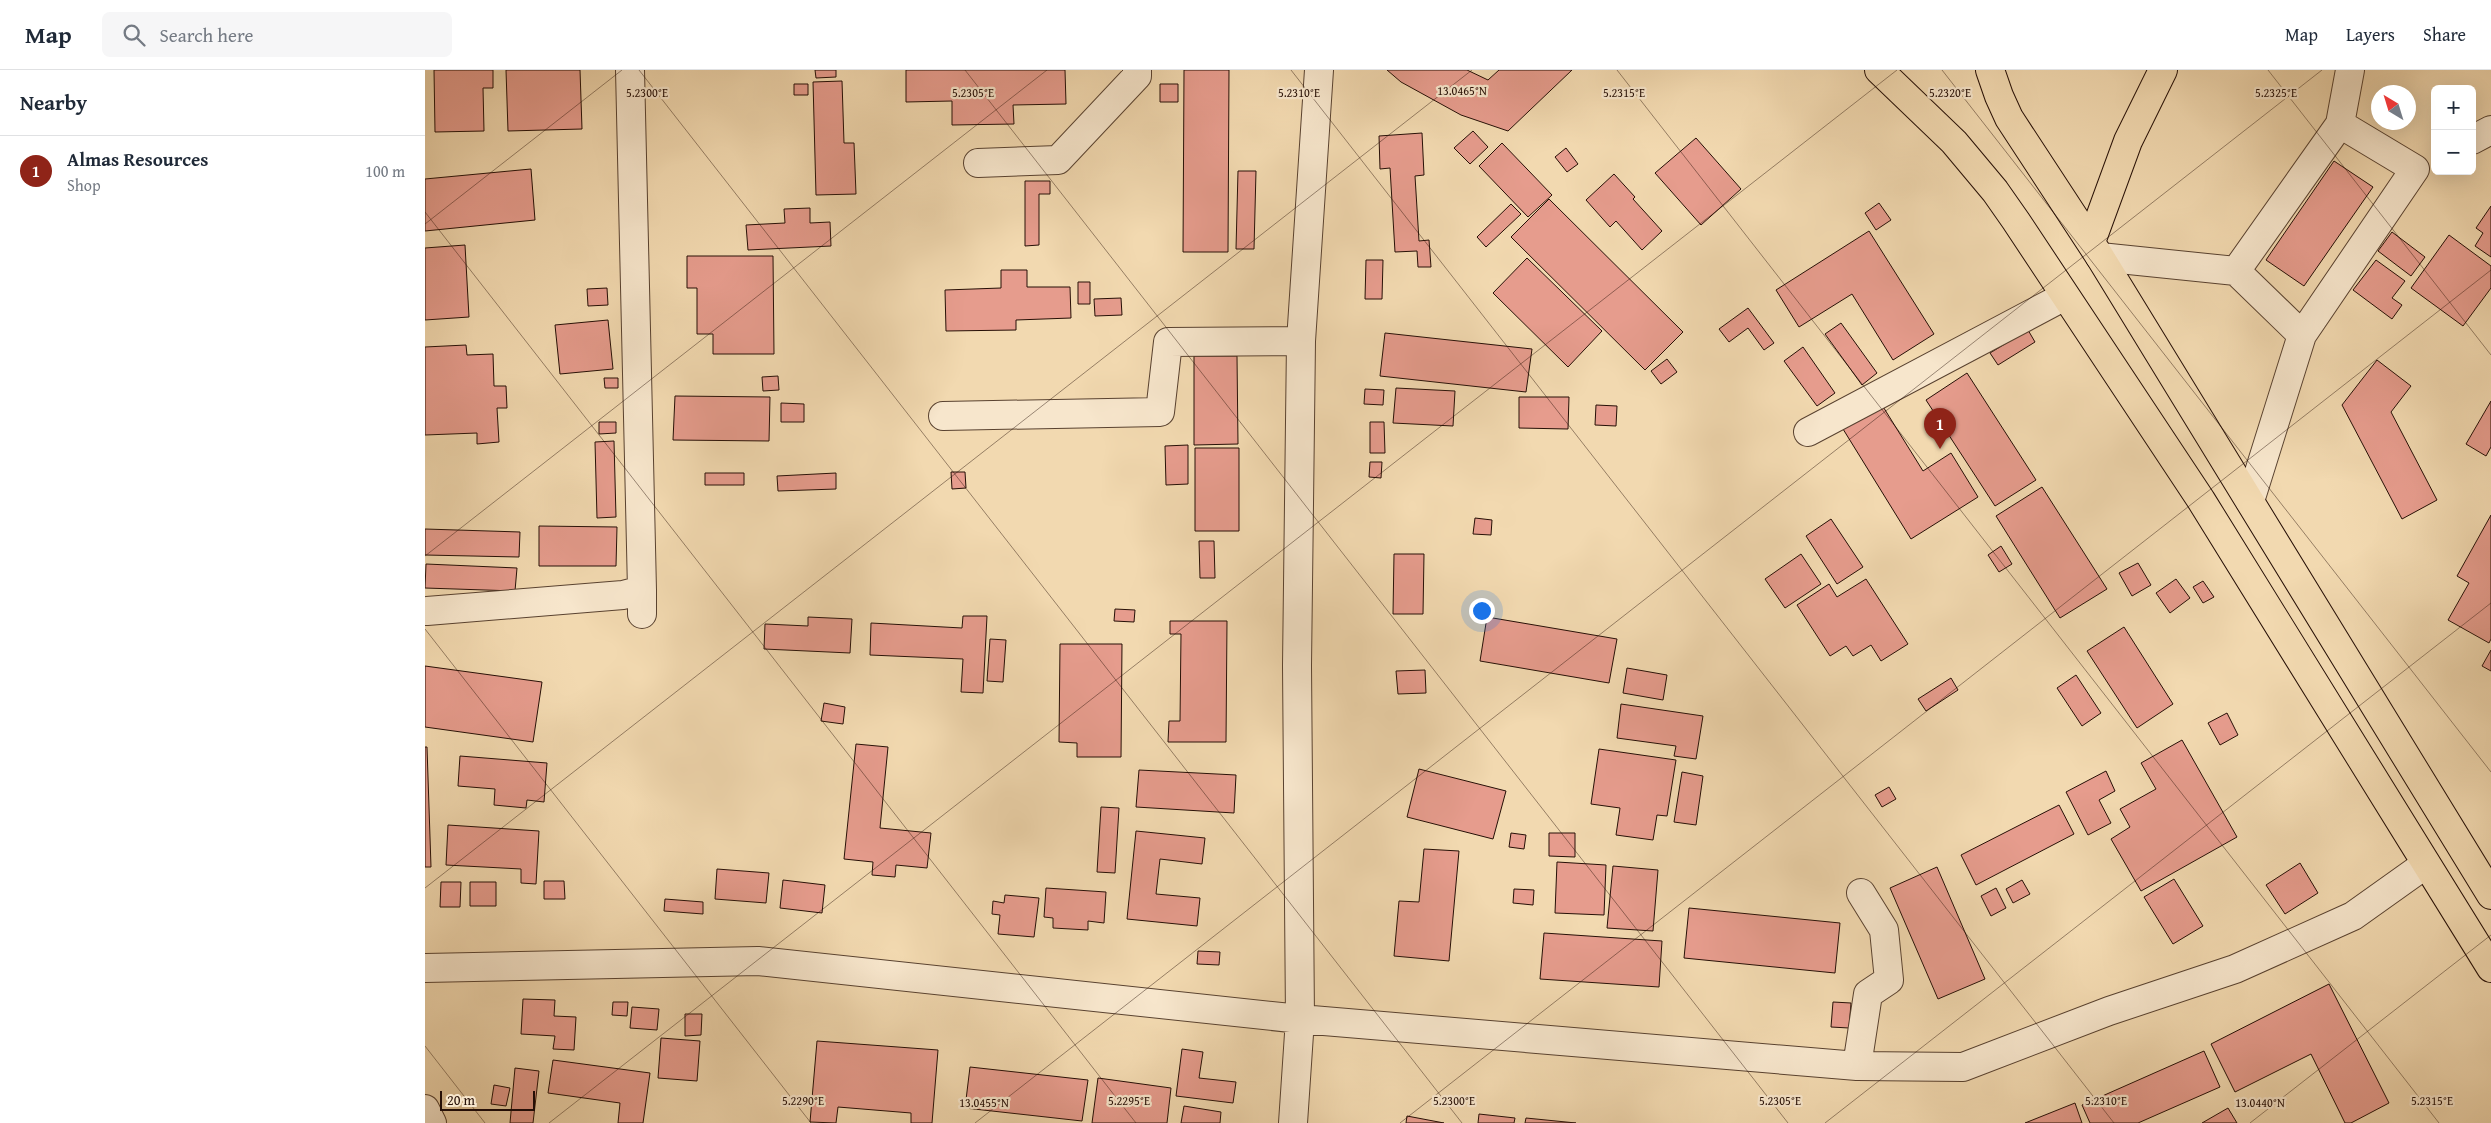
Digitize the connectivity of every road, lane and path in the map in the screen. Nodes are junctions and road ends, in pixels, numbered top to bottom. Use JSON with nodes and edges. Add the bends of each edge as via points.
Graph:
{"nodes":[{"id":1,"x":630,"y":70,"type":"edge"},
{"id":2,"x":1137,"y":70,"type":"edge"},
{"id":3,"x":1319,"y":70,"type":"edge"},
{"id":4,"x":1879,"y":70,"type":"edge"},
{"id":5,"x":1990,"y":70,"type":"edge"},
{"id":6,"x":2163,"y":70,"type":"edge"},
{"id":7,"x":2350,"y":70,"type":"edge"},
{"id":8,"x":2340,"y":124,"type":"junction"},
{"id":9,"x":2491,"y":130,"type":"edge"},
{"id":10,"x":2476,"y":138,"type":"edge"},
{"id":11,"x":978,"y":163,"type":"dead end"},
{"id":12,"x":2425,"y":164,"type":"edge"},
{"id":13,"x":2095,"y":250,"type":"junction"},
{"id":14,"x":2236,"y":271,"type":"junction"},
{"id":15,"x":2065,"y":296,"type":"junction"},
{"id":16,"x":2302,"y":335,"type":"junction"},
{"id":17,"x":1301,"y":341,"type":"junction"},
{"id":18,"x":943,"y":416,"type":"dead end"},
{"id":19,"x":1809,"y":432,"type":"dead end"},
{"id":20,"x":2250,"y":501,"type":"junction"},
{"id":21,"x":427,"y":611,"type":"dead end"},
{"id":22,"x":2425,"y":864,"type":"junction"},
{"id":23,"x":1861,"y":893,"type":"dead end"},
{"id":24,"x":2491,"y":895,"type":"edge"},
{"id":25,"x":425,"y":968,"type":"edge"},
{"id":26,"x":2491,"y":968,"type":"edge"},
{"id":27,"x":1301,"y":1019,"type":"junction"},
{"id":28,"x":1857,"y":1066,"type":"junction"},
{"id":29,"x":425,"y":1109,"type":"edge"},
{"id":30,"x":432,"y":1123,"type":"edge"},
{"id":31,"x":1293,"y":1123,"type":"edge"}],
"edges":[{"from":1,"to":21,"type":"street","via":[[651,538],[642,602],[623,595]]},
{"from":2,"to":11,"type":"street","via":[[1137,76],[1058,160]]},
{"from":3,"to":17,"type":"street"},
{"from":4,"to":15,"type":"highway","via":[[1936,122],[1975,165]]},
{"from":5,"to":13,"type":"highway","via":[[2009,118]]},
{"from":6,"to":13,"type":"highway","via":[[2128,141]]},
{"from":7,"to":8,"type":"street"},
{"from":8,"to":12,"type":"street"},
{"from":8,"to":14,"type":"street"},
{"from":9,"to":10,"type":"street"},
{"from":12,"to":16,"type":"street"},
{"from":13,"to":14,"type":"street"},
{"from":13,"to":20,"type":"highway"},
{"from":14,"to":16,"type":"street"},
{"from":15,"to":19,"type":"street"},
{"from":15,"to":22,"type":"highway","via":[[2201,500]]},
{"from":16,"to":20,"type":"street"},
{"from":17,"to":18,"type":"street","via":[[1168,342],[1160,412]]},
{"from":17,"to":27,"type":"street","via":[[1297,666]]},
{"from":20,"to":24,"type":"highway"},
{"from":22,"to":26,"type":"highway"},
{"from":22,"to":28,"type":"street","via":[[2353,916],[2235,969],[2109,1011],[1963,1067]]},
{"from":23,"to":28,"type":"street","via":[[1884,930],[1889,980],[1868,994]]},
{"from":25,"to":27,"type":"street","via":[[758,961]]},
{"from":27,"to":28,"type":"street"},
{"from":27,"to":31,"type":"street"},
{"from":29,"to":30,"type":"street"}]}
